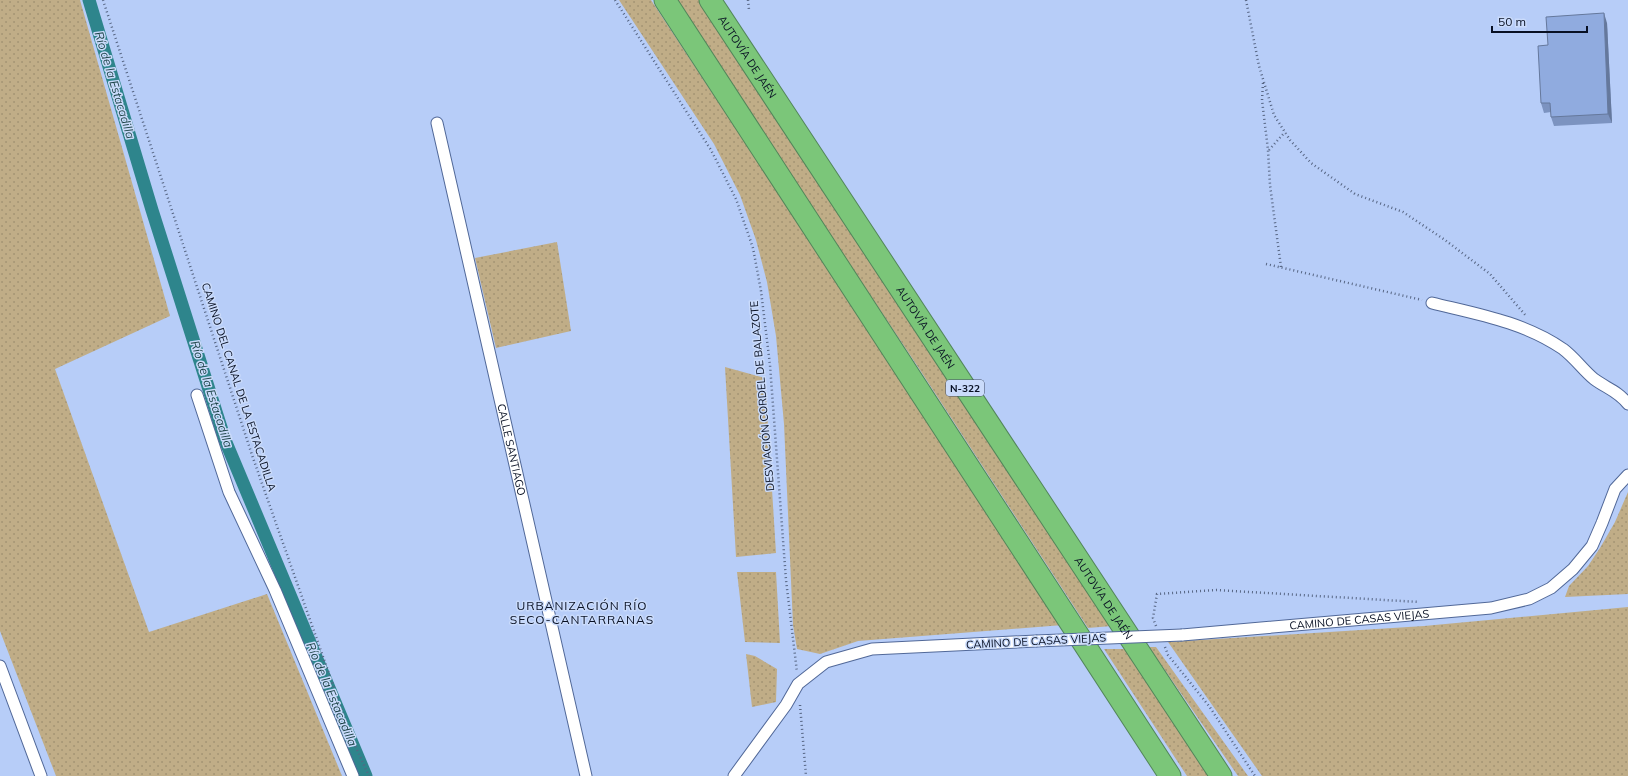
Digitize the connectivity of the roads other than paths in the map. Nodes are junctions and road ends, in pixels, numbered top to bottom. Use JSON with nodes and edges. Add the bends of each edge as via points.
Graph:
{"nodes":[{"id":1,"x":665,"y":0,"type":"edge"},
{"id":2,"x":710,"y":0,"type":"edge"},
{"id":3,"x":437,"y":123,"type":"dead end"},
{"id":4,"x":1432,"y":303,"type":"road end"},
{"id":5,"x":1610,"y":389,"type":"junction"},
{"id":6,"x":1628,"y":390,"type":"edge"},
{"id":7,"x":197,"y":395,"type":"dead end"},
{"id":8,"x":1628,"y":404,"type":"edge"},
{"id":9,"x":1627,"y":477,"type":"edge"},
{"id":10,"x":0,"y":666,"type":"edge"},
{"id":11,"x":41,"y":776,"type":"edge"},
{"id":12,"x":353,"y":776,"type":"edge"},
{"id":13,"x":586,"y":776,"type":"edge"},
{"id":14,"x":734,"y":776,"type":"edge"},
{"id":15,"x":1170,"y":776,"type":"edge"},
{"id":16,"x":1221,"y":776,"type":"edge"}],
"edges":[{"from":1,"to":15,"type":"highway"},
{"from":2,"to":16,"type":"highway","name":"AUTOVÍA DE JAÉN","number":"N-322"},
{"from":3,"to":13,"type":"street","name":"CALLE SANTIAGO"},
{"from":4,"to":5,"type":"street","via":[[1512,323],[1542,336],[1564,350],[1594,379]]},
{"from":5,"to":6,"type":"street"},
{"from":5,"to":8,"type":"street","via":[[1621,395]]},
{"from":7,"to":12,"type":"street","via":[[229,492],[275,590]]},
{"from":9,"to":14,"type":"street","name":"CAMINO DE CASAS VIEJAS","bridge":true,"via":[[1615,489],[1592,546],[1573,569],[1551,588],[1530,599],[1491,608],[1182,634],[872,649],[826,662],[798,684],[786,705]]},
{"from":10,"to":11,"type":"street"}]}
